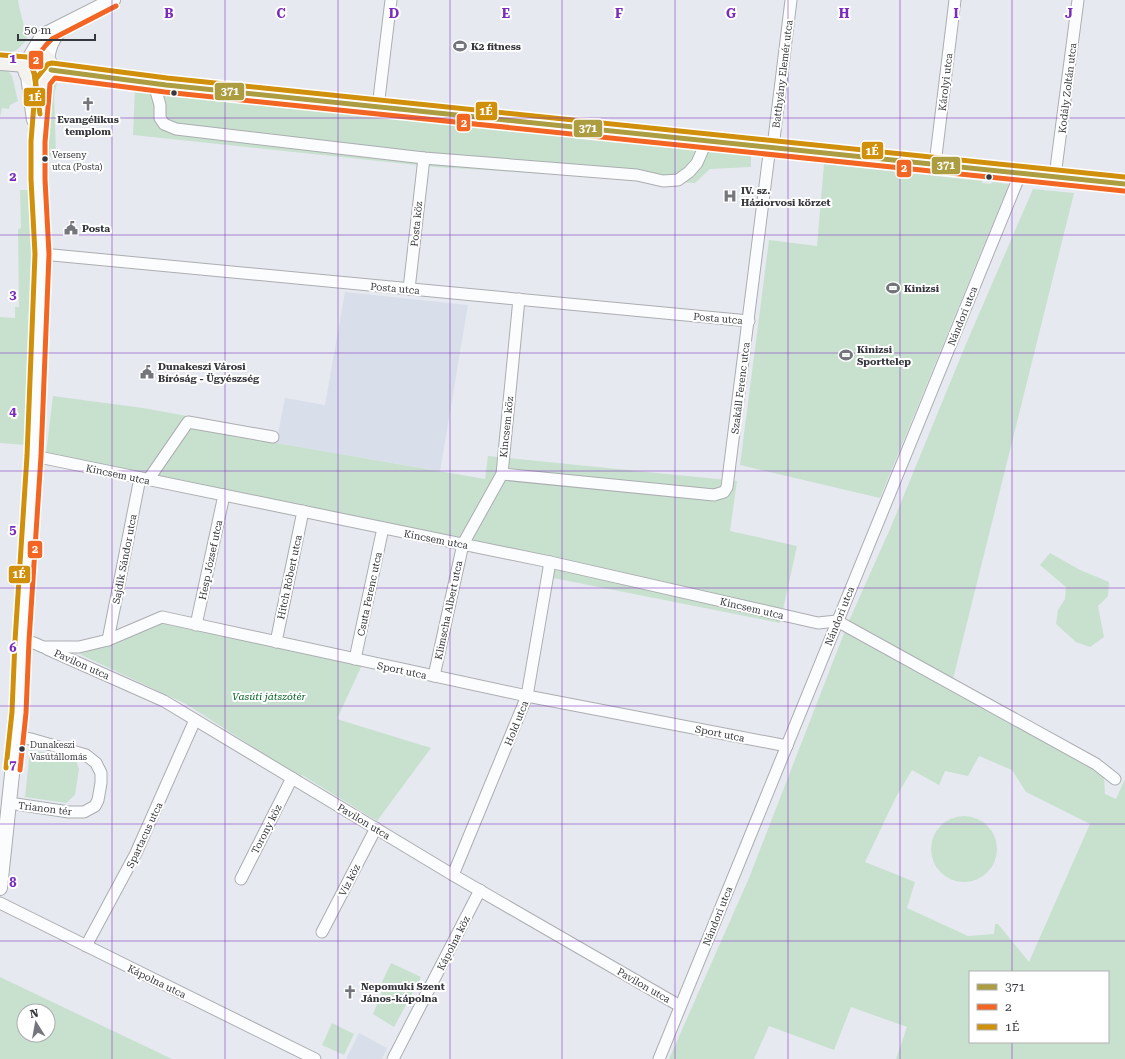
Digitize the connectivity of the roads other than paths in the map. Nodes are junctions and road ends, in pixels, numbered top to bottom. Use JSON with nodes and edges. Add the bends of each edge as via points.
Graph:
{"nodes":[{"id":1,"x":391,"y":0,"type":"edge"},
{"id":2,"x":791,"y":0,"type":"edge"},
{"id":3,"x":955,"y":0,"type":"edge"},
{"id":4,"x":1078,"y":0,"type":"edge"},
{"id":5,"x":108,"y":1,"type":"edge"},
{"id":6,"x":4,"y":62,"type":"edge"},
{"id":7,"x":37,"y":68,"type":"junction"},
{"id":8,"x":149,"y":83,"type":"junction"},
{"id":9,"x":378,"y":107,"type":"junction"},
{"id":10,"x":707,"y":140,"type":"junction"},
{"id":11,"x":773,"y":147,"type":"junction"},
{"id":12,"x":424,"y":158,"type":"junction"},
{"id":13,"x":935,"y":164,"type":"junction"},
{"id":14,"x":1021,"y":172,"type":"junction"},
{"id":15,"x":1055,"y":176,"type":"junction"},
{"id":16,"x":1125,"y":184,"type":"edge"},
{"id":17,"x":42,"y":254,"type":"junction"},
{"id":18,"x":409,"y":289,"type":"junction"},
{"id":19,"x":519,"y":299,"type":"junction"},
{"id":20,"x":749,"y":321,"type":"junction"},
{"id":21,"x":273,"y":437,"type":"dead end"},
{"id":22,"x":34,"y":456,"type":"junction"},
{"id":23,"x":502,"y":474,"type":"junction"},
{"id":24,"x":144,"y":479,"type":"junction"},
{"id":25,"x":224,"y":495,"type":"junction"},
{"id":26,"x":303,"y":511,"type":"junction"},
{"id":27,"x":383,"y":528,"type":"junction"},
{"id":28,"x":463,"y":544,"type":"junction"},
{"id":29,"x":550,"y":562,"type":"junction"},
{"id":30,"x":837,"y":621,"type":"junction"},
{"id":31,"x":196,"y":625,"type":"junction"},
{"id":32,"x":108,"y":640,"type":"junction"},
{"id":33,"x":22,"y":641,"type":"junction"},
{"id":34,"x":276,"y":642,"type":"junction"},
{"id":35,"x":43,"y":647,"type":"junction"},
{"id":36,"x":355,"y":659,"type":"junction"},
{"id":37,"x":434,"y":676,"type":"junction"},
{"id":38,"x":527,"y":696,"type":"junction"},
{"id":39,"x":195,"y":720,"type":"junction"},
{"id":40,"x":17,"y":737,"type":"junction"},
{"id":41,"x":787,"y":746,"type":"junction"},
{"id":42,"x":292,"y":778,"type":"junction"},
{"id":43,"x":1115,"y":779,"type":"dead end"},
{"id":44,"x":9,"y":803,"type":"junction"},
{"id":45,"x":376,"y":828,"type":"junction"},
{"id":46,"x":453,"y":875,"type":"junction"},
{"id":47,"x":241,"y":879,"type":"dead end"},
{"id":48,"x":0,"y":888,"type":"edge"},
{"id":49,"x":480,"y":890,"type":"junction"},
{"id":50,"x":0,"y":903,"type":"edge"},
{"id":51,"x":322,"y":932,"type":"dead end"},
{"id":52,"x":86,"y":946,"type":"junction"},
{"id":53,"x":680,"y":1006,"type":"junction"},
{"id":54,"x":315,"y":1059,"type":"edge"},
{"id":55,"x":393,"y":1059,"type":"edge"},
{"id":56,"x":659,"y":1059,"type":"edge"}],
"edges":[{"from":1,"to":9,"type":"street"},
{"from":2,"to":11,"type":"street","name":"Batthyány Elemér utca"},
{"from":3,"to":13,"type":"street","name":"Károlyi utca"},
{"from":4,"to":15,"type":"street","name":"Kodály Zoltán utca"},
{"from":5,"to":7,"type":"street","via":[[68,23],[54,37]]},
{"from":6,"to":7,"type":"main road"},
{"from":7,"to":8,"type":"main road"},
{"from":7,"to":17,"type":"street","via":[[30,98],[38,142]]},
{"from":8,"to":9,"type":"main road"},
{"from":8,"to":12,"type":"street","via":[[156,91],[160,118],[164,124],[176,129]]},
{"from":9,"to":10,"type":"main road"},
{"from":10,"to":11,"type":"main road"},
{"from":10,"to":12,"type":"street","via":[[697,163],[689,172],[678,180],[663,181],[637,175]]},
{"from":11,"to":13,"type":"main road"},
{"from":11,"to":20,"type":"street","name":"Szakáll Ferenc utca","via":[[769,155]]},
{"from":12,"to":18,"type":"street","name":"Posta köz"},
{"from":13,"to":14,"type":"main road"},
{"from":14,"to":15,"type":"main road"},
{"from":14,"to":30,"type":"street","name":"Nándori utca"},
{"from":15,"to":16,"type":"main road"},
{"from":17,"to":18,"type":"street","name":"Posta utca"},
{"from":17,"to":22,"type":"street"},
{"from":18,"to":19,"type":"street","name":"Posta utca"},
{"from":19,"to":20,"type":"street","name":"Posta utca"},
{"from":19,"to":23,"type":"street","name":"Kincsem köz"},
{"from":20,"to":23,"type":"street","name":"Szakáll Ferenc utca","via":[[727,488],[724,492],[714,495]]},
{"from":21,"to":24,"type":"street","via":[[188,422]]},
{"from":22,"to":24,"type":"street","name":"Kincsem utca"},
{"from":22,"to":33,"type":"street"},
{"from":23,"to":28,"type":"street","name":"Kincsem köz"},
{"from":24,"to":25,"type":"street","name":"Kincsem utca"},
{"from":24,"to":32,"type":"street","name":"Sajdik Sándor utca"},
{"from":25,"to":26,"type":"street","name":"Kincsem utca"},
{"from":25,"to":31,"type":"street","name":"Hesp József utca"},
{"from":26,"to":27,"type":"street","name":"Kincsem utca"},
{"from":26,"to":34,"type":"street","name":"Hitch Róbert utca"},
{"from":27,"to":28,"type":"street","name":"Kincsem utca"},
{"from":27,"to":36,"type":"street","name":"Csuta Ferenc utca"},
{"from":28,"to":29,"type":"street","name":"Kincsem utca"},
{"from":28,"to":37,"type":"street","name":"Klimscha Albert utca"},
{"from":29,"to":30,"type":"street","name":"Kincsem utca","via":[[818,623]]},
{"from":29,"to":38,"type":"street","name":"Hold utca"},
{"from":30,"to":41,"type":"street","name":"Nándori utca"},
{"from":30,"to":43,"type":"street","via":[[1096,764]]},
{"from":31,"to":32,"type":"street","name":"Sport utca","via":[[162,617]]},
{"from":31,"to":34,"type":"street","name":"Sport utca"},
{"from":32,"to":35,"type":"street","name":"Sport utca","via":[[79,647]]},
{"from":33,"to":35,"type":"street","name":"Sport utca"},
{"from":33,"to":40,"type":"street"},
{"from":34,"to":36,"type":"street","name":"Sport utca"},
{"from":35,"to":39,"type":"street","name":"Pavilon utca","via":[[164,701]]},
{"from":36,"to":37,"type":"street","name":"Sport utca"},
{"from":37,"to":38,"type":"street","name":"Sport utca"},
{"from":38,"to":41,"type":"street","name":"Sport utca"},
{"from":38,"to":46,"type":"street","name":"Hold utca"},
{"from":39,"to":42,"type":"street","name":"Pavilon utca"},
{"from":39,"to":52,"type":"street","name":"Spartacus utca","via":[[136,853]]},
{"from":40,"to":44,"type":"street"},
{"from":40,"to":44,"type":"street","name":"Trianon tér","via":[[86,755],[96,763],[101,773],[101,783],[95,806],[84,812]]},
{"from":41,"to":53,"type":"street","name":"Nándori utca"},
{"from":42,"to":45,"type":"street","name":"Pavilon utca"},
{"from":42,"to":47,"type":"street","name":"Torony köz"},
{"from":44,"to":48,"type":"street"},
{"from":45,"to":46,"type":"street","name":"Pavilon utca"},
{"from":45,"to":51,"type":"street","name":"Víz köz"},
{"from":46,"to":49,"type":"street","name":"Pavilon utca"},
{"from":49,"to":53,"type":"street","name":"Pavilon utca"},
{"from":49,"to":55,"type":"street","name":"Kápolna köz"},
{"from":50,"to":52,"type":"street","name":"Kápolna utca"},
{"from":52,"to":54,"type":"street","name":"Kápolna utca"},
{"from":53,"to":56,"type":"street","name":"Nándori utca"}]}
